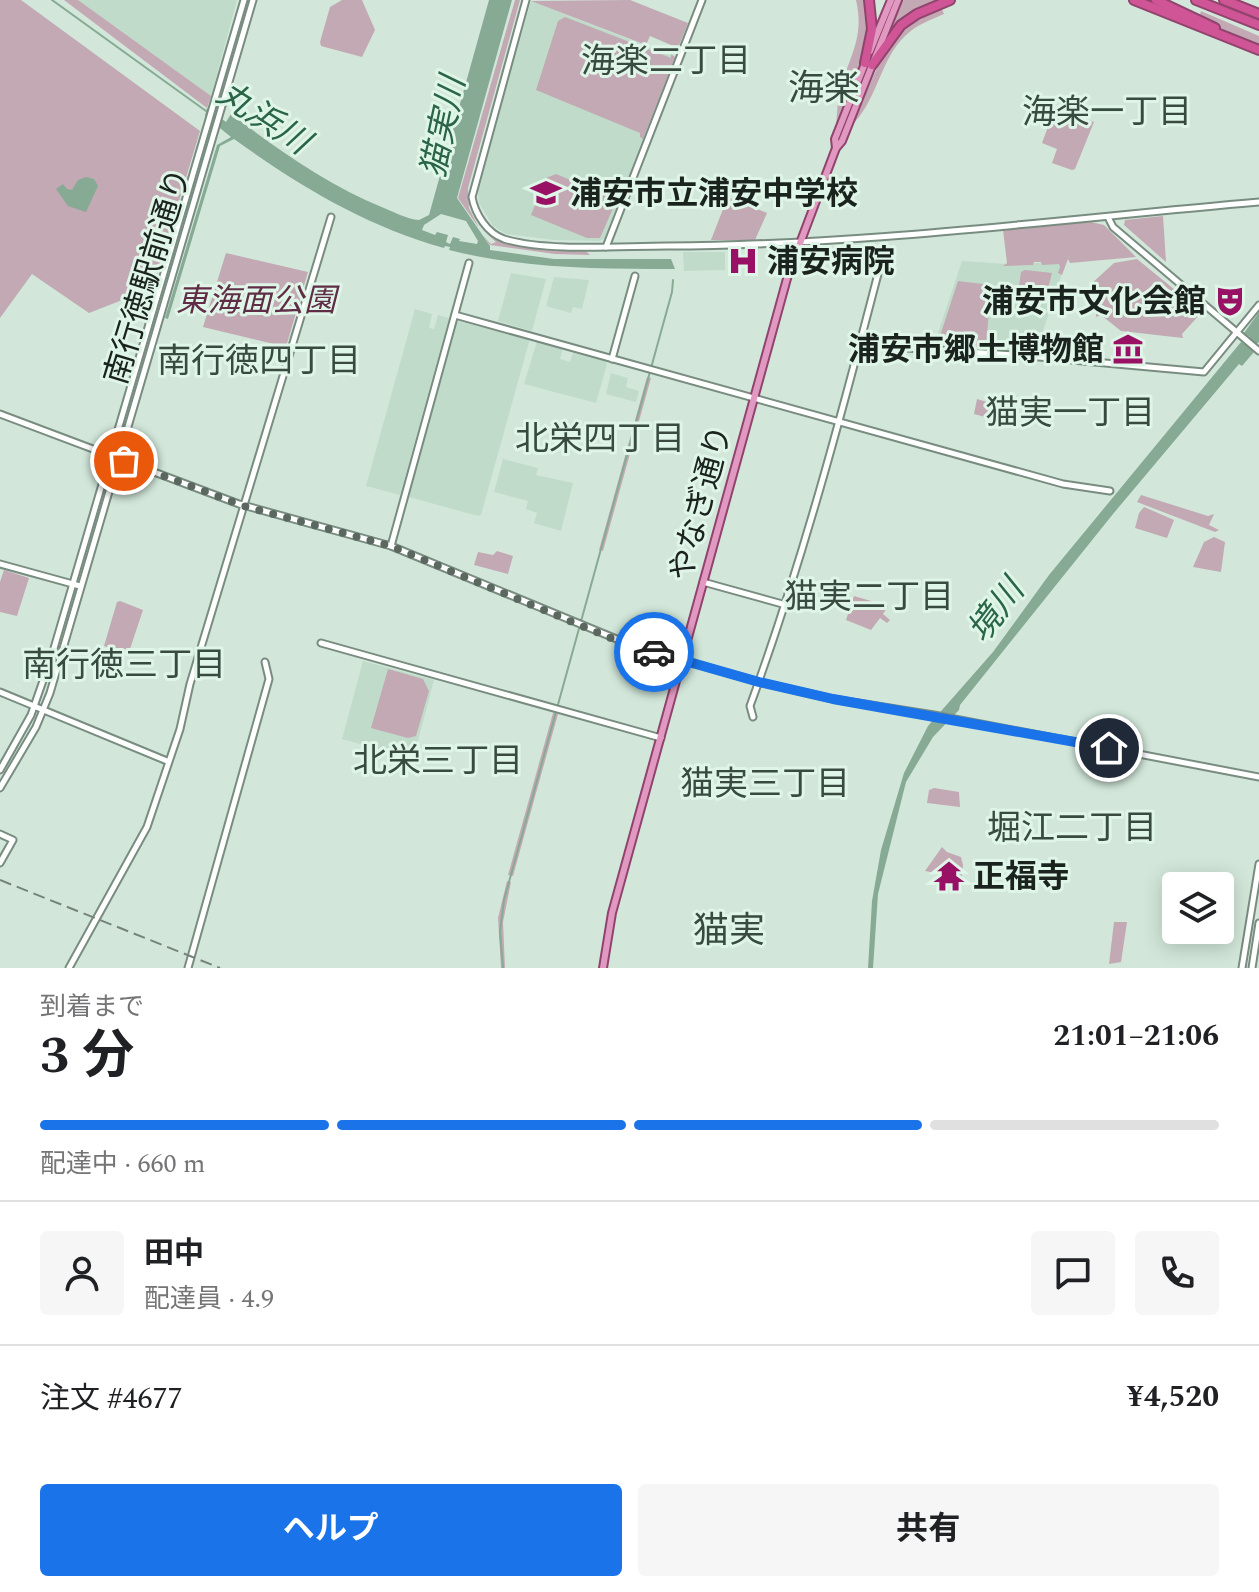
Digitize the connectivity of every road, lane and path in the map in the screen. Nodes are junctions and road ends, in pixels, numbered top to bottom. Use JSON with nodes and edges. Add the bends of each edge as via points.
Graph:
{"nodes":[{"id":1,"x":244,"y":0,"type":"edge"},
{"id":2,"x":253,"y":0,"type":"edge"},
{"id":3,"x":526,"y":0,"type":"edge"},
{"id":4,"x":702,"y":0,"type":"edge"},
{"id":5,"x":869,"y":0,"type":"edge"},
{"id":6,"x":891,"y":0,"type":"edge"},
{"id":7,"x":898,"y":0,"type":"edge"},
{"id":8,"x":950,"y":0,"type":"edge"},
{"id":9,"x":1134,"y":0,"type":"edge"},
{"id":10,"x":1156,"y":0,"type":"edge"},
{"id":11,"x":1196,"y":0,"type":"edge"},
{"id":12,"x":1224,"y":0,"type":"edge"},
{"id":13,"x":1259,"y":14,"type":"edge"},
{"id":14,"x":1259,"y":25,"type":"edge"},
{"id":15,"x":1244,"y":44,"type":"junction"},
{"id":16,"x":1259,"y":50,"type":"edge"},
{"id":17,"x":869,"y":64,"type":"junction"},
{"id":18,"x":1259,"y":202,"type":"edge"},
{"id":19,"x":331,"y":217,"type":"dead end"},
{"id":20,"x":1108,"y":217,"type":"junction"},
{"id":21,"x":799,"y":243,"type":"junction"},
{"id":22,"x":606,"y":247,"type":"junction"},
{"id":23,"x":469,"y":263,"type":"dead end"},
{"id":24,"x":879,"y":270,"type":"dead end"},
{"id":25,"x":635,"y":276,"type":"dead end"},
{"id":26,"x":1259,"y":305,"type":"edge"},
{"id":27,"x":455,"y":315,"type":"junction"},
{"id":28,"x":1237,"y":332,"type":"junction"},
{"id":29,"x":860,"y":345,"type":"junction"},
{"id":30,"x":1258,"y":352,"type":"edge"},
{"id":31,"x":612,"y":359,"type":"junction"},
{"id":32,"x":754,"y":398,"type":"junction"},
{"id":33,"x":0,"y":414,"type":"edge"},
{"id":34,"x":838,"y":422,"type":"junction"},
{"id":35,"x":111,"y":457,"type":"junction"},
{"id":36,"x":118,"y":459,"type":"junction"},
{"id":37,"x":1110,"y":491,"type":"dead end"},
{"id":38,"x":244,"y":506,"type":"junction"},
{"id":39,"x":391,"y":546,"type":"junction"},
{"id":40,"x":0,"y":564,"type":"edge"},
{"id":41,"x":703,"y":582,"type":"junction"},
{"id":42,"x":73,"y":584,"type":"junction"},
{"id":43,"x":80,"y":586,"type":"junction"},
{"id":44,"x":786,"y":605,"type":"junction"},
{"id":45,"x":321,"y":643,"type":"dead end"},
{"id":46,"x":682,"y":660,"type":"junction"},
{"id":47,"x":265,"y":662,"type":"dead end"},
{"id":48,"x":759,"y":682,"type":"junction"},
{"id":49,"x":0,"y":692,"type":"edge"},
{"id":50,"x":35,"y":706,"type":"junction"},
{"id":51,"x":44,"y":710,"type":"junction"},
{"id":52,"x":753,"y":717,"type":"dead end"},
{"id":53,"x":661,"y":738,"type":"junction"},
{"id":54,"x":167,"y":761,"type":"junction"},
{"id":55,"x":0,"y":770,"type":"edge"},
{"id":56,"x":1259,"y":777,"type":"edge"},
{"id":57,"x":0,"y":788,"type":"edge"},
{"id":58,"x":0,"y":834,"type":"edge"},
{"id":59,"x":0,"y":863,"type":"edge"},
{"id":60,"x":1259,"y":864,"type":"edge"},
{"id":61,"x":1259,"y":923,"type":"edge"},
{"id":62,"x":69,"y":968,"type":"edge"},
{"id":63,"x":188,"y":968,"type":"edge"},
{"id":64,"x":603,"y":968,"type":"edge"},
{"id":65,"x":1242,"y":968,"type":"edge"},
{"id":66,"x":1252,"y":968,"type":"edge"}],
"edges":[{"from":1,"to":35,"type":"street","name":"南行徳駅前通り"},
{"from":2,"to":36,"type":"street","name":"南行徳駅前通り"},
{"from":3,"to":22,"type":"street","via":[[475,182],[474,204],[487,228],[506,240]]},
{"from":4,"to":22,"type":"street"},
{"from":5,"to":17,"type":"highway"},
{"from":6,"to":17,"type":"main road"},
{"from":7,"to":17,"type":"main road"},
{"from":8,"to":17,"type":"highway","via":[[901,25]]},
{"from":9,"to":15,"type":"highway"},
{"from":10,"to":15,"type":"highway"},
{"from":11,"to":14,"type":"highway"},
{"from":12,"to":13,"type":"highway"},
{"from":15,"to":16,"type":"highway"},
{"from":17,"to":21,"type":"main road","name":"やなぎ通り"},
{"from":18,"to":20,"type":"street"},
{"from":19,"to":38,"type":"street"},
{"from":20,"to":21,"type":"street"},
{"from":20,"to":28,"type":"street","via":[[1113,227]]},
{"from":21,"to":22,"type":"street"},
{"from":21,"to":32,"type":"main road","name":"やなぎ通り"},
{"from":23,"to":27,"type":"street"},
{"from":24,"to":29,"type":"street"},
{"from":25,"to":31,"type":"street"},
{"from":26,"to":28,"type":"street"},
{"from":27,"to":31,"type":"street"},
{"from":27,"to":39,"type":"street"},
{"from":28,"to":29,"type":"street","via":[[1204,372]]},
{"from":28,"to":30,"type":"street"},
{"from":29,"to":34,"type":"street"},
{"from":31,"to":32,"type":"street"},
{"from":32,"to":34,"type":"street"},
{"from":32,"to":41,"type":"main road","name":"やなぎ通り"},
{"from":33,"to":35,"type":"street"},
{"from":34,"to":37,"type":"street","via":[[1063,484]]},
{"from":34,"to":44,"type":"street"},
{"from":35,"to":36,"type":"street"},
{"from":35,"to":42,"type":"street","name":"南行徳駅前通り"},
{"from":36,"to":38,"type":"street"},
{"from":36,"to":43,"type":"street","name":"南行徳駅前通り"},
{"from":38,"to":39,"type":"street"},
{"from":38,"to":54,"type":"street"},
{"from":39,"to":46,"type":"street","via":[[636,647]]},
{"from":40,"to":42,"type":"street"},
{"from":41,"to":44,"type":"street"},
{"from":41,"to":46,"type":"main road","name":"やなぎ通り"},
{"from":42,"to":43,"type":"street"},
{"from":42,"to":50,"type":"street","name":"南行徳駅前通り"},
{"from":43,"to":51,"type":"street","name":"南行徳駅前通り"},
{"from":44,"to":48,"type":"street"},
{"from":45,"to":53,"type":"street"},
{"from":46,"to":48,"type":"street"},
{"from":46,"to":53,"type":"main road","name":"やなぎ通り"},
{"from":47,"to":63,"type":"street","via":[[269,679]]},
{"from":48,"to":52,"type":"street","via":[[750,706]]},
{"from":48,"to":56,"type":"street"},
{"from":49,"to":50,"type":"street"},
{"from":50,"to":51,"type":"street"},
{"from":50,"to":55,"type":"street","name":"南行徳駅前通り"},
{"from":51,"to":54,"type":"street"},
{"from":51,"to":57,"type":"street","name":"南行徳駅前通り"},
{"from":53,"to":64,"type":"main road","name":"やなぎ通り","via":[[612,913]]},
{"from":54,"to":62,"type":"street","via":[[147,827]]},
{"from":58,"to":59,"type":"street","via":[[13,840]]},
{"from":60,"to":65,"type":"street"},
{"from":61,"to":66,"type":"street"}]}
